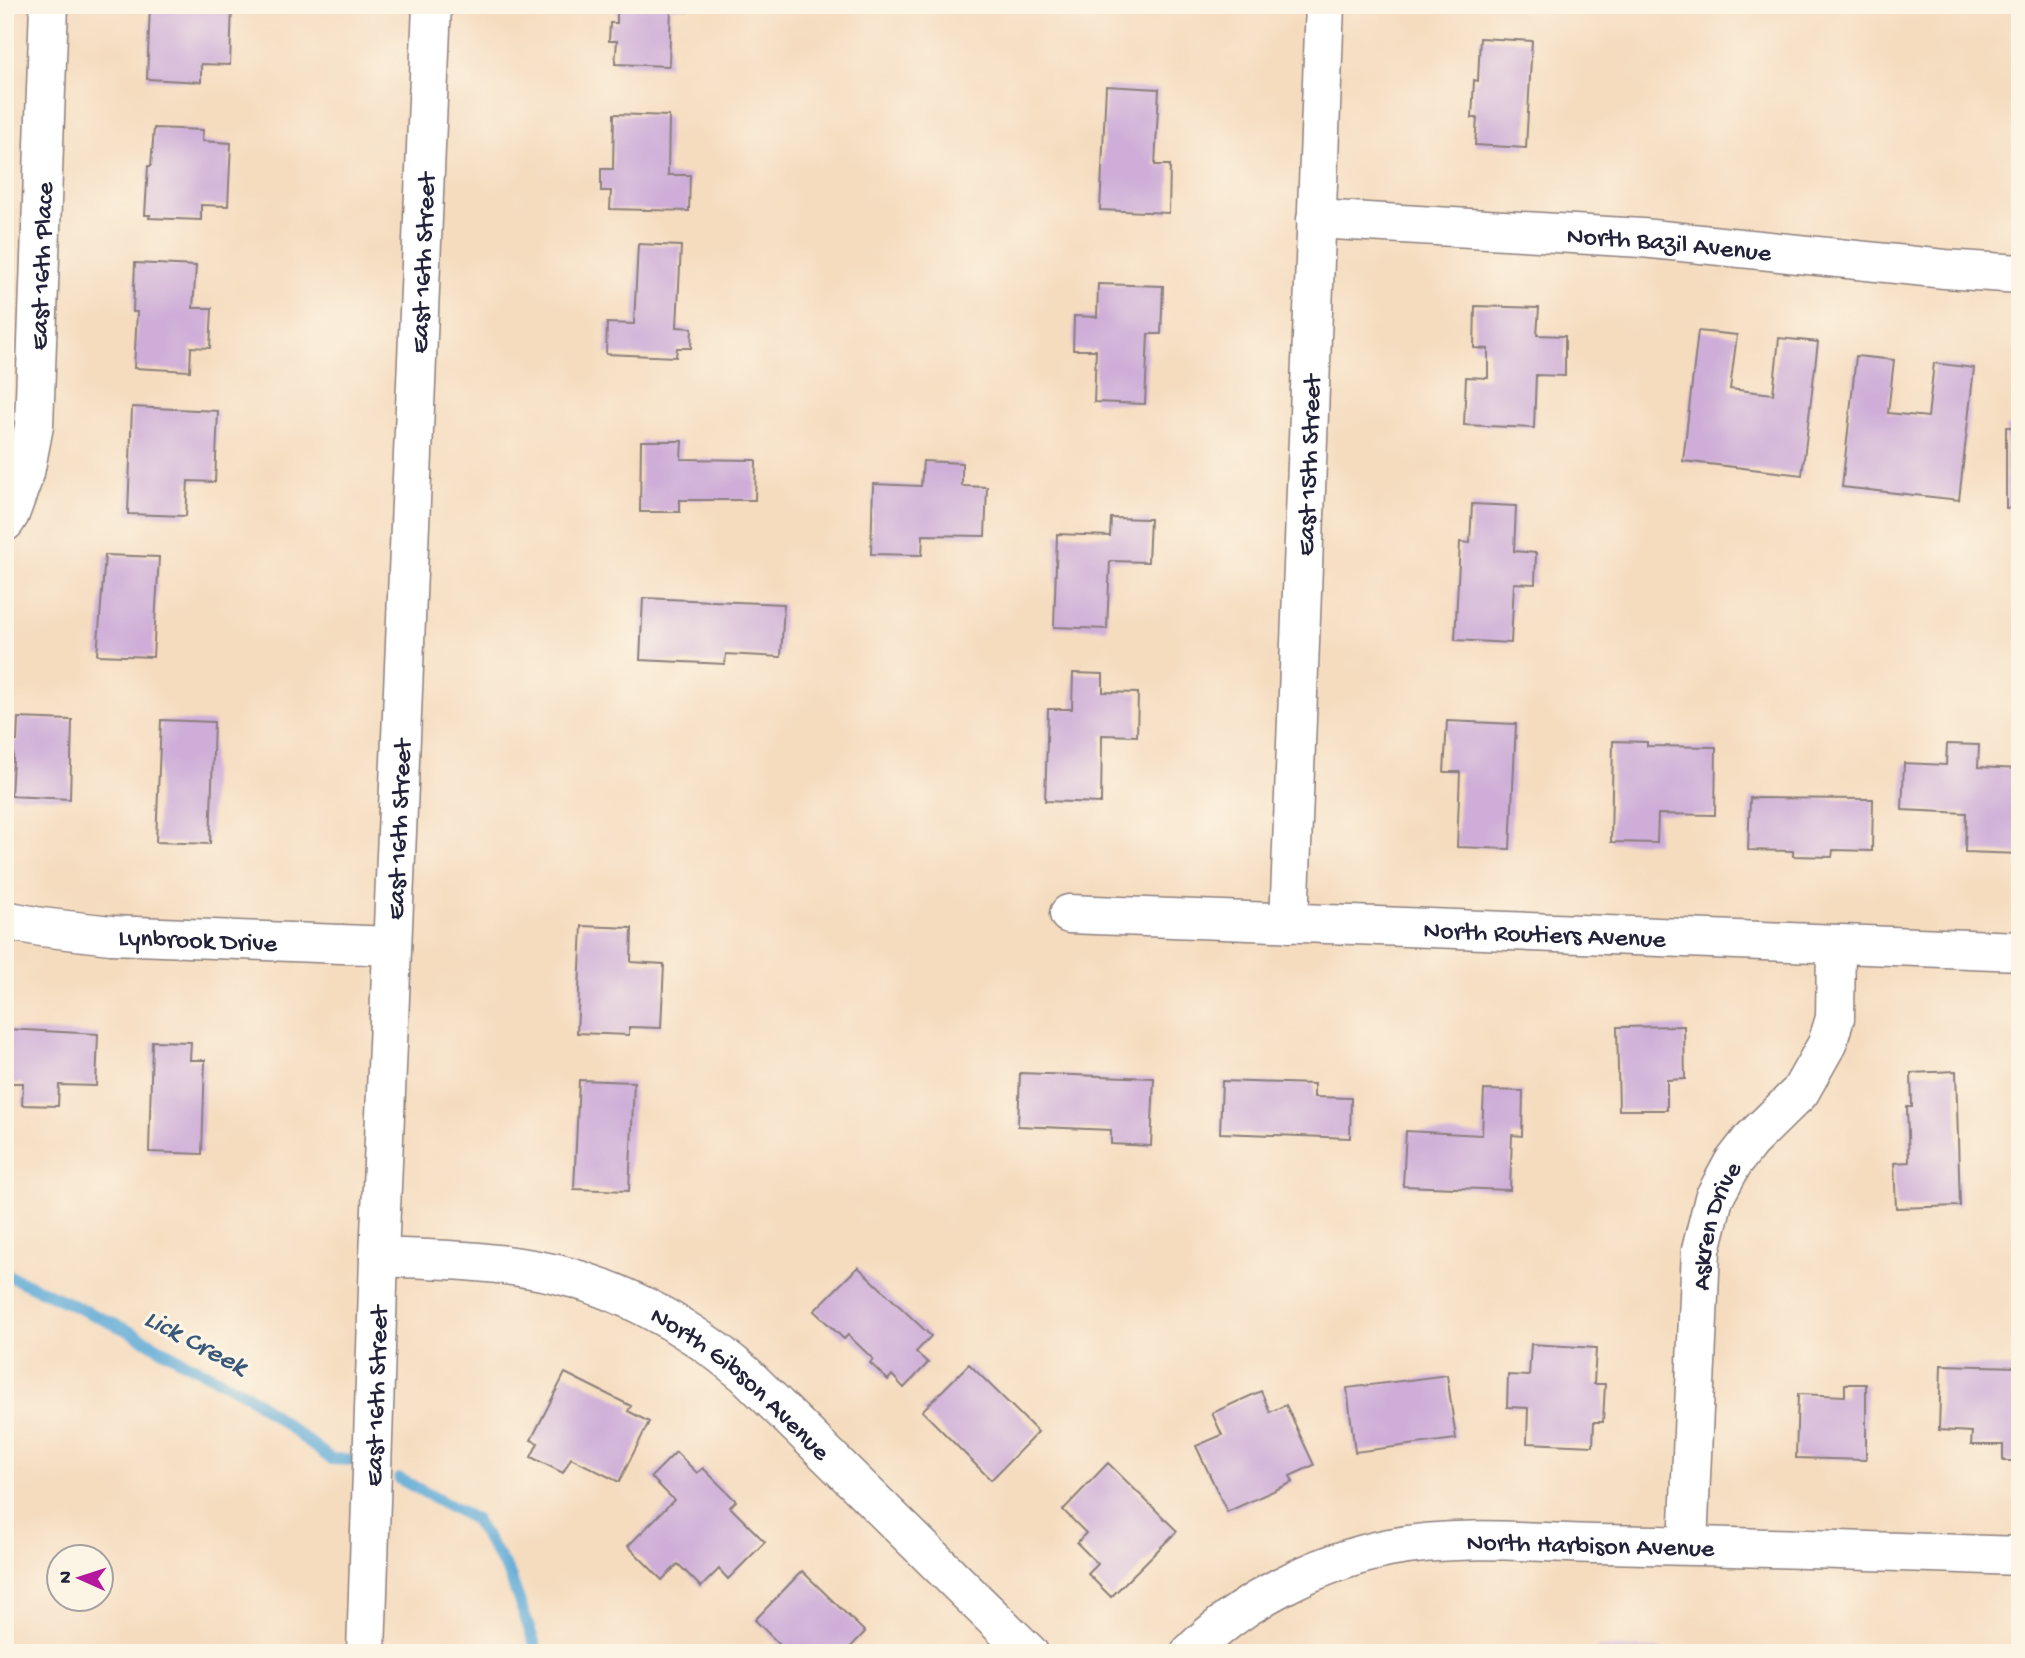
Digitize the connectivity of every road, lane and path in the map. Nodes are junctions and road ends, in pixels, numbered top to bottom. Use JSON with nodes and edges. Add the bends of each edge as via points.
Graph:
{"nodes":[{"id":1,"x":49,"y":5,"type":"edge"},
{"id":2,"x":432,"y":5,"type":"edge"},
{"id":3,"x":1325,"y":5,"type":"edge"},
{"id":4,"x":1316,"y":219,"type":"junction"},
{"id":5,"x":2020,"y":274,"type":"edge"},
{"id":6,"x":5,"y":522,"type":"edge"},
{"id":7,"x":1069,"y":914,"type":"dead end"},
{"id":8,"x":5,"y":920,"type":"edge"},
{"id":9,"x":1289,"y":923,"type":"junction"},
{"id":10,"x":1836,"y":944,"type":"junction"},
{"id":11,"x":392,"y":946,"type":"junction"},
{"id":12,"x":2020,"y":951,"type":"edge"},
{"id":13,"x":379,"y":1257,"type":"junction"},
{"id":14,"x":1688,"y":1545,"type":"junction"},
{"id":15,"x":2020,"y":1556,"type":"edge"},
{"id":16,"x":366,"y":1653,"type":"edge"},
{"id":17,"x":1029,"y":1653,"type":"edge"},
{"id":18,"x":1190,"y":1653,"type":"edge"}],
"edges":[{"from":1,"to":6,"type":"street","name":"East 16th Place","via":[[34,426],[25,473]]},
{"from":2,"to":11,"type":"street","name":"East 16th Street"},
{"from":3,"to":4,"type":"street","name":"East 15th Street"},
{"from":4,"to":5,"type":"street","name":"North Bazil Avenue","via":[[1642,238]]},
{"from":4,"to":9,"type":"street","name":"East 15th Street"},
{"from":7,"to":9,"type":"street","name":"North Routiers Avenue"},
{"from":8,"to":11,"type":"street","name":"Lynbrook Drive","via":[[111,935]]},
{"from":9,"to":10,"type":"street","name":"North Routiers Avenue"},
{"from":10,"to":12,"type":"street","name":"North Routiers Avenue"},
{"from":10,"to":14,"type":"street","name":"Askren Drive","via":[[1835,1018],[1827,1044],[1800,1092],[1740,1152],[1714,1198],[1706,1224],[1701,1250]]},
{"from":11,"to":13,"type":"street","name":"East 16th Street"},
{"from":13,"to":16,"type":"street","name":"East 16th Street"},
{"from":13,"to":17,"type":"street","name":"North Gibson Avenue","via":[[479,1261],[535,1269],[604,1289],[671,1321],[745,1374]]},
{"from":14,"to":15,"type":"street","name":"North Harbison Avenue"},
{"from":14,"to":18,"type":"street","name":"North Harbison Avenue","via":[[1446,1541],[1389,1548],[1335,1563],[1267,1594]]}]}
